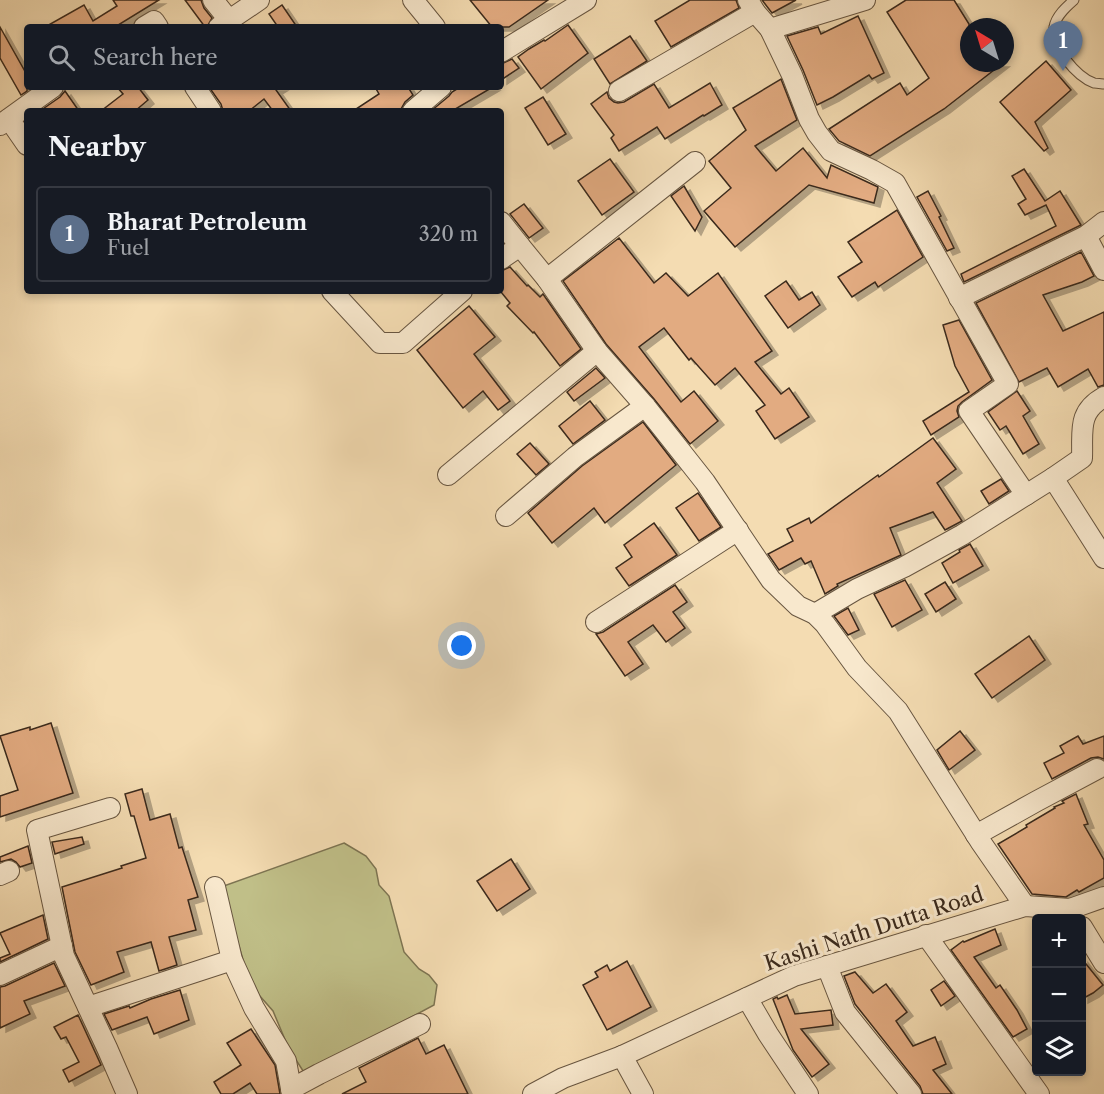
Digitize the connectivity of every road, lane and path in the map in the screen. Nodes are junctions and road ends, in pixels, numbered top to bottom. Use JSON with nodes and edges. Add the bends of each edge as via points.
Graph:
{"nodes":[{"id":1,"x":213,"y":0,"type":"edge"},
{"id":2,"x":259,"y":0,"type":"edge"},
{"id":3,"x":413,"y":0,"type":"edge"},
{"id":4,"x":586,"y":0,"type":"edge"},
{"id":5,"x":865,"y":0,"type":"edge"},
{"id":6,"x":1074,"y":0,"type":"edge"},
{"id":7,"x":752,"y":6,"type":"edge"},
{"id":8,"x":224,"y":23,"type":"edge"},
{"id":9,"x":433,"y":24,"type":"edge"},
{"id":10,"x":770,"y":29,"type":"junction"},
{"id":11,"x":504,"y":50,"type":"edge"},
{"id":12,"x":1104,"y":84,"type":"edge"},
{"id":13,"x":49,"y":90,"type":"edge"},
{"id":14,"x":197,"y":90,"type":"edge"},
{"id":15,"x":438,"y":90,"type":"edge"},
{"id":16,"x":619,"y":91,"type":"dead end"},
{"id":17,"x":209,"y":108,"type":"edge"},
{"id":18,"x":416,"y":108,"type":"edge"},
{"id":19,"x":4,"y":122,"type":"edge"},
{"id":20,"x":24,"y":142,"type":"edge"},
{"id":21,"x":694,"y":162,"type":"dead end"},
{"id":22,"x":1104,"y":222,"type":"edge"},
{"id":23,"x":504,"y":226,"type":"edge"},
{"id":24,"x":1086,"y":236,"type":"junction"},
{"id":25,"x":520,"y":246,"type":"junction"},
{"id":26,"x":504,"y":257,"type":"edge"},
{"id":27,"x":1104,"y":270,"type":"edge"},
{"id":28,"x":547,"y":279,"type":"junction"},
{"id":29,"x":335,"y":294,"type":"edge"},
{"id":30,"x":459,"y":294,"type":"edge"},
{"id":31,"x":959,"y":298,"type":"junction"},
{"id":32,"x":597,"y":351,"type":"junction"},
{"id":33,"x":1104,"y":397,"type":"edge"},
{"id":34,"x":645,"y":406,"type":"junction"},
{"id":35,"x":448,"y":475,"type":"dead end"},
{"id":36,"x":1053,"y":478,"type":"junction"},
{"id":37,"x":1026,"y":495,"type":"junction"},
{"id":38,"x":506,"y":516,"type":"dead end"},
{"id":39,"x":738,"y":530,"type":"junction"},
{"id":40,"x":1104,"y":558,"type":"edge"},
{"id":41,"x":815,"y":614,"type":"junction"},
{"id":42,"x":596,"y":622,"type":"dead end"},
{"id":43,"x":1097,"y":770,"type":"dead end"},
{"id":44,"x":110,"y":808,"type":"dead end"},
{"id":45,"x":976,"y":835,"type":"junction"},
{"id":46,"x":215,"y":887,"type":"dead end"},
{"id":47,"x":1104,"y":897,"type":"edge"},
{"id":48,"x":1025,"y":906,"type":"junction"},
{"id":49,"x":1073,"y":914,"type":"edge"},
{"id":50,"x":1086,"y":934,"type":"edge"},
{"id":51,"x":926,"y":935,"type":"junction"},
{"id":52,"x":62,"y":946,"type":"junction"},
{"id":53,"x":232,"y":960,"type":"junction"},
{"id":54,"x":1104,"y":963,"type":"edge"},
{"id":55,"x":827,"y":966,"type":"junction"},
{"id":56,"x":0,"y":975,"type":"edge"},
{"id":57,"x":747,"y":998,"type":"junction"},
{"id":58,"x":88,"y":1007,"type":"junction"},
{"id":59,"x":420,"y":1024,"type":"dead end"},
{"id":60,"x":622,"y":1056,"type":"junction"},
{"id":61,"x":291,"y":1092,"type":"edge"},
{"id":62,"x":127,"y":1094,"type":"edge"},
{"id":63,"x":533,"y":1094,"type":"edge"},
{"id":64,"x":643,"y":1094,"type":"edge"},
{"id":65,"x":808,"y":1094,"type":"edge"},
{"id":66,"x":910,"y":1094,"type":"edge"},
{"id":67,"x":1039,"y":1094,"type":"edge"}],
"edges":[{"from":1,"to":8,"type":"street"},
{"from":2,"to":8,"type":"street"},
{"from":3,"to":9,"type":"street"},
{"from":4,"to":11,"type":"street"},
{"from":5,"to":10,"type":"street"},
{"from":6,"to":12,"type":"lane","via":[[1054,26],[1056,44],[1083,76]]},
{"from":7,"to":10,"type":"street"},
{"from":7,"to":16,"type":"street"},
{"from":10,"to":31,"type":"street","via":[[817,133],[831,151],[895,183]]},
{"from":13,"to":19,"type":"street"},
{"from":14,"to":17,"type":"street"},
{"from":15,"to":18,"type":"street"},
{"from":19,"to":20,"type":"street"},
{"from":21,"to":28,"type":"street"},
{"from":22,"to":24,"type":"street"},
{"from":23,"to":25,"type":"street"},
{"from":24,"to":27,"type":"street"},
{"from":24,"to":31,"type":"street"},
{"from":25,"to":26,"type":"street"},
{"from":25,"to":28,"type":"street"},
{"from":28,"to":32,"type":"street"},
{"from":29,"to":30,"type":"street","via":[[380,343],[403,343]]},
{"from":31,"to":37,"type":"street","via":[[1008,384],[969,411]]},
{"from":32,"to":34,"type":"street"},
{"from":32,"to":35,"type":"street"},
{"from":33,"to":36,"type":"street","via":[[1087,410],[1082,458]]},
{"from":34,"to":38,"type":"street","via":[[575,457]]},
{"from":34,"to":39,"type":"street"},
{"from":36,"to":37,"type":"street"},
{"from":36,"to":40,"type":"street"},
{"from":37,"to":41,"type":"street","via":[[962,535]]},
{"from":39,"to":41,"type":"street","via":[[771,580],[798,606]]},
{"from":39,"to":42,"type":"street"},
{"from":41,"to":45,"type":"street","via":[[856,668],[898,711]]},
{"from":43,"to":45,"type":"street"},
{"from":44,"to":52,"type":"street","via":[[37,830]]},
{"from":45,"to":48,"type":"street"},
{"from":46,"to":53,"type":"street"},
{"from":47,"to":49,"type":"street","name":"Kashi Nath Dutta Road"},
{"from":48,"to":49,"type":"street","name":"Kashi Nath Dutta Road"},
{"from":48,"to":51,"type":"street","name":"Kashi Nath Dutta Road"},
{"from":50,"to":54,"type":"street"},
{"from":51,"to":55,"type":"street","name":"Kashi Nath Dutta Road"},
{"from":51,"to":67,"type":"street"},
{"from":52,"to":56,"type":"street"},
{"from":52,"to":58,"type":"street"},
{"from":53,"to":58,"type":"street"},
{"from":53,"to":61,"type":"street","via":[[254,1008],[286,1061]]},
{"from":55,"to":57,"type":"street","name":"Kashi Nath Dutta Road"},
{"from":55,"to":66,"type":"street","via":[[845,1012]]},
{"from":57,"to":60,"type":"street","name":"Kashi Nath Dutta Road"},
{"from":57,"to":65,"type":"street"},
{"from":58,"to":62,"type":"street"},
{"from":59,"to":61,"type":"street"},
{"from":60,"to":63,"type":"street","name":"Kashi Nath Dutta Road"},
{"from":60,"to":64,"type":"street"}]}
